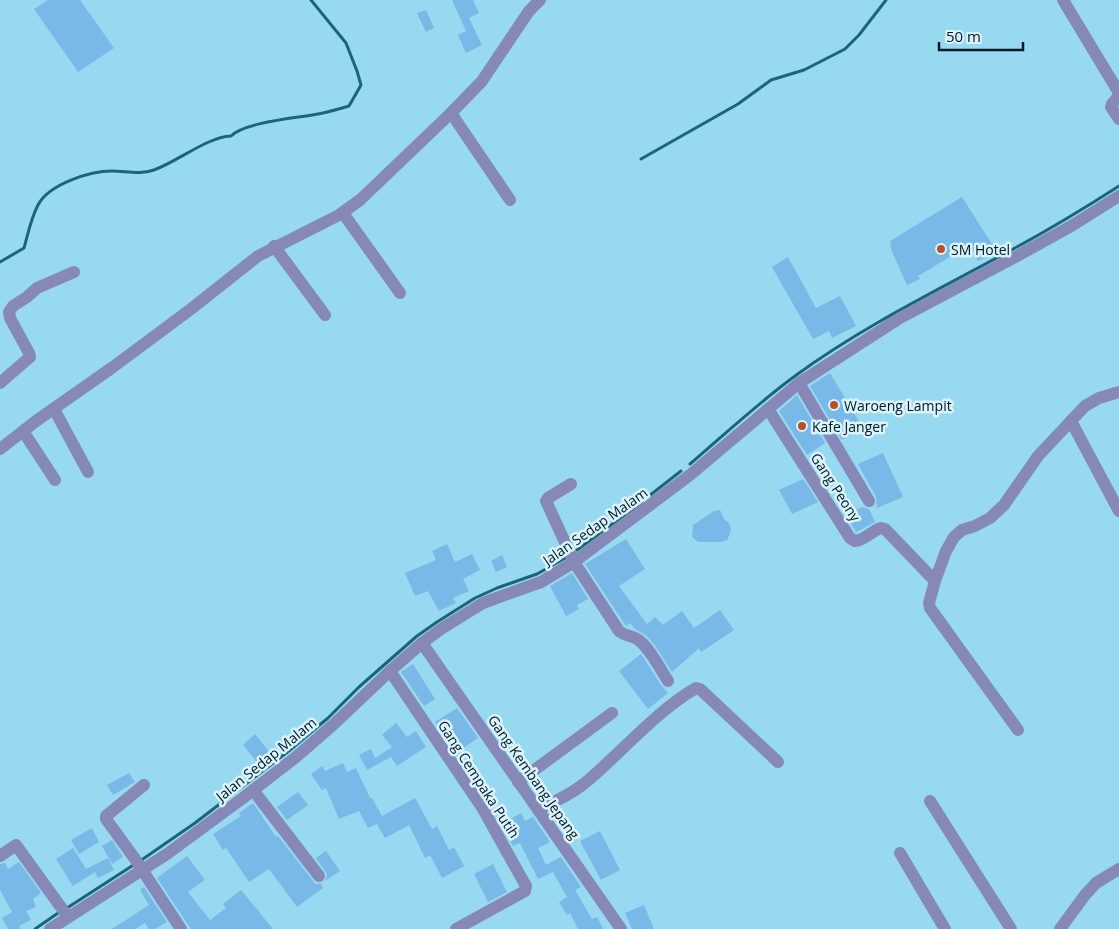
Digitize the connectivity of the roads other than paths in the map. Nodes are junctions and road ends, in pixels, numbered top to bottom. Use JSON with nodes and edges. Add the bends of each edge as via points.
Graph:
{"nodes":[{"id":1,"x":540,"y":0,"type":"edge"},
{"id":2,"x":1063,"y":0,"type":"edge"},
{"id":3,"x":1119,"y":92,"type":"edge"},
{"id":4,"x":1119,"y":96,"type":"edge"},
{"id":5,"x":451,"y":113,"type":"junction"},
{"id":6,"x":1119,"y":119,"type":"edge"},
{"id":7,"x":1119,"y":196,"type":"edge"},
{"id":8,"x":510,"y":200,"type":"dead end"},
{"id":9,"x":343,"y":213,"type":"junction"},
{"id":10,"x":274,"y":246,"type":"junction"},
{"id":11,"x":74,"y":272,"type":"dead end"},
{"id":12,"x":400,"y":293,"type":"dead end"},
{"id":13,"x":325,"y":315,"type":"dead end"},
{"id":14,"x":0,"y":383,"type":"edge"},
{"id":15,"x":799,"y":383,"type":"junction"},
{"id":16,"x":1119,"y":392,"type":"edge"},
{"id":17,"x":54,"y":409,"type":"junction"},
{"id":18,"x":768,"y":409,"type":"junction"},
{"id":19,"x":1071,"y":422,"type":"junction"},
{"id":20,"x":23,"y":431,"type":"junction"},
{"id":21,"x":0,"y":449,"type":"edge"},
{"id":22,"x":88,"y":472,"type":"dead end"},
{"id":23,"x":55,"y":480,"type":"dead end"},
{"id":24,"x":571,"y":484,"type":"dead end"},
{"id":25,"x":869,"y":501,"type":"dead end"},
{"id":26,"x":1119,"y":511,"type":"edge"},
{"id":27,"x":571,"y":556,"type":"junction"},
{"id":28,"x":935,"y":581,"type":"junction"},
{"id":29,"x":422,"y":643,"type":"junction"},
{"id":30,"x":390,"y":671,"type":"junction"},
{"id":31,"x":668,"y":681,"type":"dead end"},
{"id":32,"x":612,"y":713,"type":"dead end"},
{"id":33,"x":1018,"y":730,"type":"dead end"},
{"id":34,"x":778,"y":762,"type":"dead end"},
{"id":35,"x":518,"y":782,"type":"junction"},
{"id":36,"x":144,"y":785,"type":"dead end"},
{"id":37,"x":253,"y":790,"type":"junction"},
{"id":38,"x":930,"y":800,"type":"dead end"},
{"id":39,"x":539,"y":809,"type":"junction"},
{"id":40,"x":900,"y":853,"type":"dead end"},
{"id":41,"x":0,"y":856,"type":"edge"},
{"id":42,"x":139,"y":864,"type":"junction"},
{"id":43,"x":1119,"y":869,"type":"edge"},
{"id":44,"x":319,"y":876,"type":"dead end"},
{"id":45,"x":64,"y":912,"type":"junction"},
{"id":46,"x":50,"y":929,"type":"edge"},
{"id":47,"x":181,"y":929,"type":"edge"},
{"id":48,"x":456,"y":929,"type":"edge"},
{"id":49,"x":621,"y":929,"type":"edge"},
{"id":50,"x":946,"y":929,"type":"edge"},
{"id":51,"x":1011,"y":929,"type":"edge"},
{"id":52,"x":1060,"y":929,"type":"edge"}],
"edges":[{"from":1,"to":5,"type":"street","via":[[529,11],[482,81]]},
{"from":2,"to":3,"type":"street"},
{"from":4,"to":6,"type":"street","via":[[1111,107]]},
{"from":5,"to":8,"type":"street"},
{"from":5,"to":9,"type":"street"},
{"from":7,"to":15,"type":"street","name":"Jalan Sedap Malam","via":[[1073,225],[900,318]]},
{"from":9,"to":10,"type":"street"},
{"from":9,"to":12,"type":"street"},
{"from":10,"to":13,"type":"street"},
{"from":10,"to":17,"type":"street"},
{"from":11,"to":14,"type":"street","via":[[37,288],[12,306],[10,318],[30,356]]},
{"from":15,"to":18,"type":"street","name":"Jalan Sedap Malam"},
{"from":15,"to":25,"type":"street"},
{"from":16,"to":19,"type":"street","via":[[1085,406]]},
{"from":17,"to":20,"type":"street"},
{"from":17,"to":22,"type":"street"},
{"from":18,"to":27,"type":"street","name":"Jalan Sedap Malam","via":[[667,493]]},
{"from":18,"to":28,"type":"street","name":"Gang Peony","via":[[850,538],[861,540],[876,529],[885,529]]},
{"from":19,"to":26,"type":"street"},
{"from":19,"to":28,"type":"street","via":[[1038,456],[1004,505],[990,518],[954,537]]},
{"from":20,"to":21,"type":"street"},
{"from":20,"to":23,"type":"street"},
{"from":24,"to":27,"type":"street","via":[[546,501]]},
{"from":27,"to":29,"type":"street","name":"Jalan Sedap Malam","via":[[541,582],[483,603]]},
{"from":27,"to":31,"type":"street","via":[[618,631],[637,639]]},
{"from":28,"to":33,"type":"street","via":[[929,607]]},
{"from":29,"to":30,"type":"street","name":"Jalan Sedap Malam"},
{"from":29,"to":35,"type":"street","name":"Gang Kembang Jepang"},
{"from":30,"to":37,"type":"street","name":"Jalan Sedap Malam","via":[[334,724]]},
{"from":30,"to":48,"type":"street","name":"Gang Cempaka Putih","via":[[483,809],[526,886],[525,891]]},
{"from":32,"to":35,"type":"street"},
{"from":34,"to":39,"type":"street","via":[[696,688],[654,720],[585,783]]},
{"from":35,"to":39,"type":"street","name":"Gang Kembang Jepang"},
{"from":36,"to":42,"type":"street","via":[[106,816]]},
{"from":37,"to":42,"type":"street","name":"Jalan Sedap Malam","via":[[180,845]]},
{"from":37,"to":44,"type":"street"},
{"from":38,"to":51,"type":"street"},
{"from":39,"to":49,"type":"street","name":"Gang Kembang Jepang"},
{"from":40,"to":50,"type":"street"},
{"from":41,"to":45,"type":"street","via":[[16,845]]},
{"from":42,"to":45,"type":"street","name":"Jalan Sedap Malam"},
{"from":42,"to":47,"type":"street"},
{"from":43,"to":52,"type":"street","via":[[1096,883]]},
{"from":45,"to":46,"type":"street","name":"Jalan Sedap Malam"}]}
